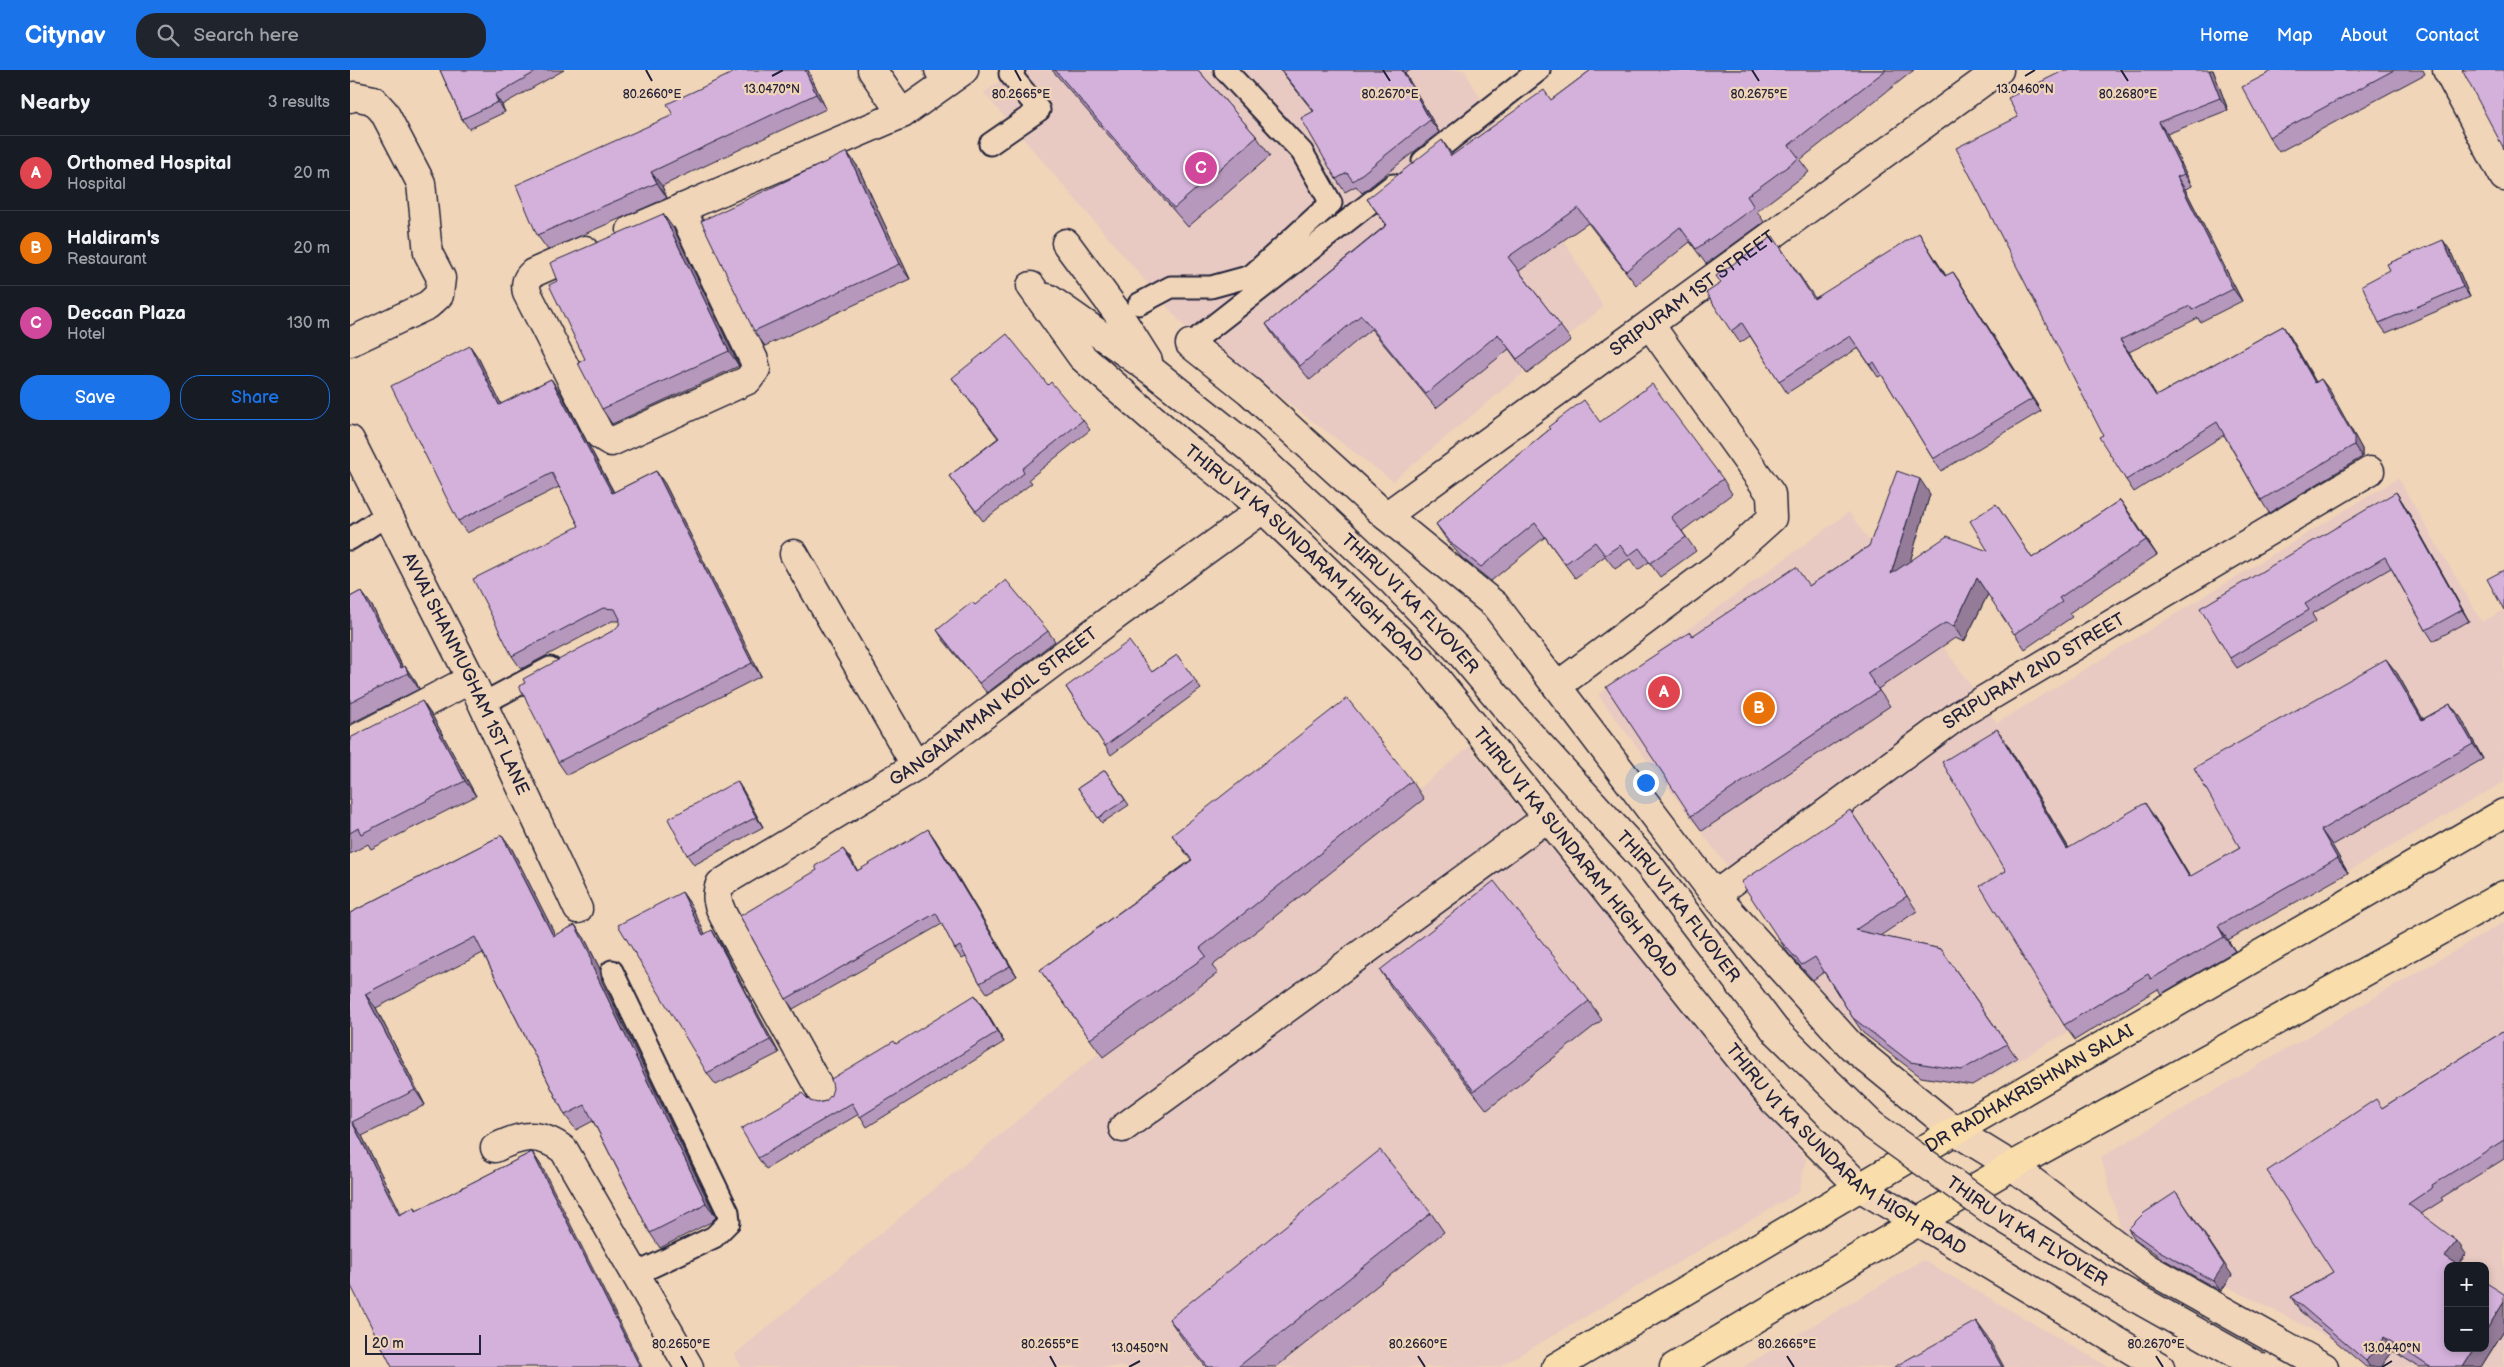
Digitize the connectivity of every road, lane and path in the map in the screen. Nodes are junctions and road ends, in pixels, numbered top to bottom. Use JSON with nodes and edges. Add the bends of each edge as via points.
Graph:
{"nodes":[{"id":1,"x":872,"y":70,"type":"edge"},
{"id":2,"x":1014,"y":70,"type":"edge"},
{"id":3,"x":1224,"y":70,"type":"edge"},
{"id":4,"x":1539,"y":70,"type":"edge"},
{"id":5,"x":1999,"y":70,"type":"edge"},
{"id":6,"x":2447,"y":70,"type":"edge"},
{"id":7,"x":950,"y":74,"type":"edge"},
{"id":8,"x":350,"y":98,"type":"edge"},
{"id":9,"x":902,"y":114,"type":"junction"},
{"id":10,"x":990,"y":144,"type":"dead end"},
{"id":11,"x":2504,"y":177,"type":"edge"},
{"id":12,"x":682,"y":208,"type":"junction"},
{"id":13,"x":1066,"y":243,"type":"dead end"},
{"id":14,"x":1031,"y":286,"type":"joint"},
{"id":15,"x":1139,"y":304,"type":"dead end"},
{"id":16,"x":1650,"y":325,"type":"junction"},
{"id":17,"x":350,"y":342,"type":"edge"},
{"id":18,"x":1190,"y":344,"type":"joint"},
{"id":19,"x":1155,"y":373,"type":"junction"},
{"id":20,"x":350,"y":440,"type":"edge"},
{"id":21,"x":2370,"y":471,"type":"dead end"},
{"id":22,"x":1263,"y":509,"type":"junction"},
{"id":23,"x":387,"y":515,"type":"junction"},
{"id":24,"x":1386,"y":516,"type":"junction"},
{"id":25,"x":350,"y":539,"type":"edge"},
{"id":26,"x":794,"y":554,"type":"dead end"},
{"id":27,"x":567,"y":659,"type":"edge"},
{"id":28,"x":471,"y":679,"type":"junction"},
{"id":29,"x":1557,"y":686,"type":"junction"},
{"id":30,"x":482,"y":704,"type":"junction"},
{"id":31,"x":350,"y":742,"type":"edge"},
{"id":32,"x":916,"y":766,"type":"junction"},
{"id":33,"x":2504,"y":813,"type":"edge"},
{"id":34,"x":1547,"y":818,"type":"junction"},
{"id":35,"x":1715,"y":895,"type":"junction"},
{"id":36,"x":2504,"y":895,"type":"edge"},
{"id":37,"x":578,"y":909,"type":"dead end"},
{"id":38,"x":612,"y":971,"type":"dead end"},
{"id":39,"x":825,"y":1098,"type":"dead end"},
{"id":40,"x":1124,"y":1128,"type":"dead end"},
{"id":41,"x":1955,"y":1131,"type":"junction"},
{"id":42,"x":495,"y":1148,"type":"dead end"},
{"id":43,"x":2012,"y":1166,"type":"junction"},
{"id":44,"x":1861,"y":1188,"type":"junction"},
{"id":45,"x":1917,"y":1222,"type":"junction"},
{"id":46,"x":636,"y":1274,"type":"junction"},
{"id":47,"x":689,"y":1367,"type":"edge"},
{"id":48,"x":1556,"y":1367,"type":"edge"},
{"id":49,"x":1674,"y":1367,"type":"edge"},
{"id":50,"x":2160,"y":1367,"type":"edge"},
{"id":51,"x":2259,"y":1367,"type":"edge"},
{"id":52,"x":2324,"y":1367,"type":"edge"}],
"edges":[{"from":1,"to":9,"type":"street"},
{"from":2,"to":10,"type":"lane","via":[[1010,74],[1039,110]]},
{"from":3,"to":15,"type":"lane","via":[[1302,152],[1331,204],[1251,276],[1211,287],[1171,287]]},
{"from":4,"to":18,"type":"lane"},
{"from":5,"to":16,"type":"street","name":"SRIPURAM 1ST STREET"},
{"from":6,"to":11,"type":"street"},
{"from":7,"to":9,"type":"street"},
{"from":8,"to":17,"type":"street","via":[[373,100],[384,112],[421,183],[428,253],[441,278],[439,295],[428,305]]},
{"from":9,"to":12,"type":"street"},
{"from":12,"to":12,"type":"street","via":[[756,368],[748,380],[619,440],[605,440],[527,293],[527,278]]},
{"from":13,"to":19,"type":"street","name":"THIRU VI KA FLYOVER","via":[[1119,315]]},
{"from":14,"to":19,"type":"street","name":"THIRU VI KA FLYOVER"},
{"from":14,"to":22,"type":"street","name":"THIRU VI KA SUNDARAM HIGH ROAD","via":[[1082,357]]},
{"from":16,"to":24,"type":"street","name":"SRIPURAM 1ST STREET"},
{"from":16,"to":29,"type":"street","via":[[1771,494],[1772,518],[1722,563]]},
{"from":18,"to":24,"type":"street","via":[[1249,391]]},
{"from":19,"to":51,"type":"street","name":"THIRU VI KA FLYOVER","bridge":true,"via":[[1248,447],[1393,582],[1649,865],[1775,1030],[1872,1125],[1992,1210],[2096,1276]]},
{"from":20,"to":23,"type":"street","name":"AVVAI SHANMUGHAM 1ST LANE"},
{"from":21,"to":35,"type":"street","name":"SRIPURAM 2ND STREET","via":[[1960,714]]},
{"from":22,"to":32,"type":"street","name":"GANGAIAMMAN KOIL STREET"},
{"from":22,"to":34,"type":"street","name":"THIRU VI KA SUNDARAM HIGH ROAD","via":[[1424,662]]},
{"from":23,"to":25,"type":"lane"},
{"from":23,"to":28,"type":"street","name":"AVVAI SHANMUGHAM 1ST LANE"},
{"from":24,"to":29,"type":"street","via":[[1495,604]]},
{"from":26,"to":32,"type":"street"},
{"from":27,"to":30,"type":"lane"},
{"from":28,"to":30,"type":"street","name":"AVVAI SHANMUGHAM 1ST LANE"},
{"from":28,"to":31,"type":"street"},
{"from":29,"to":35,"type":"street"},
{"from":30,"to":37,"type":"street","name":"AVVAI SHANMUGHAM 1ST LANE"},
{"from":32,"to":39,"type":"street","name":"GANGAIAMMAN KOIL STREET","via":[[729,878],[720,884],[717,893],[724,917]]},
{"from":33,"to":41,"type":"main road","name":"DR RADHAKRISHNAN SALAI"},
{"from":34,"to":40,"type":"street"},
{"from":34,"to":44,"type":"street","name":"THIRU VI KA SUNDARAM HIGH ROAD","via":[[1774,1101]]},
{"from":35,"to":41,"type":"street","via":[[1851,1046]]},
{"from":36,"to":43,"type":"main road"},
{"from":38,"to":46,"type":"lane","via":[[728,1217],[728,1222],[714,1237]]},
{"from":41,"to":43,"type":"street"},
{"from":41,"to":44,"type":"main road","name":"DR RADHAKRISHNAN SALAI"},
{"from":42,"to":46,"type":"street","via":[[515,1138],[534,1137],[550,1140],[564,1150]]},
{"from":43,"to":45,"type":"main road"},
{"from":43,"to":52,"type":"street","via":[[2147,1268]]},
{"from":44,"to":45,"type":"street","name":"THIRU VI KA SUNDARAM HIGH ROAD"},
{"from":44,"to":48,"type":"main road","name":"DR RADHAKRISHNAN SALAI"},
{"from":45,"to":49,"type":"main road"},
{"from":45,"to":50,"type":"street","name":"THIRU VI KA SUNDARAM HIGH ROAD"},
{"from":46,"to":47,"type":"street"}]}
